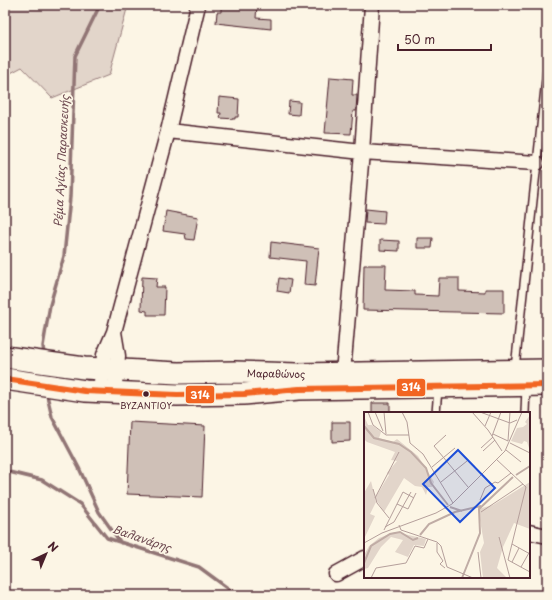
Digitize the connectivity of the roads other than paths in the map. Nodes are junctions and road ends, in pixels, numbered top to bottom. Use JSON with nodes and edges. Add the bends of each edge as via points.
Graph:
{"nodes":[{"id":1,"x":198,"y":5,"type":"edge"},
{"id":2,"x":372,"y":5,"type":"edge"},
{"id":3,"x":547,"y":70,"type":"edge"},
{"id":4,"x":168,"y":131,"type":"junction"},
{"id":5,"x":362,"y":152,"type":"junction"},
{"id":6,"x":537,"y":163,"type":"junction"},
{"id":7,"x":13,"y":358,"type":"edge"},
{"id":8,"x":110,"y":370,"type":"junction"},
{"id":9,"x":343,"y":373,"type":"junction"},
{"id":10,"x":535,"y":374,"type":"edge"},
{"id":11,"x":15,"y":381,"type":"edge"},
{"id":12,"x":438,"y":387,"type":"junction"},
{"id":13,"x":107,"y":392,"type":"junction"},
{"id":14,"x":436,"y":412,"type":"edge"},
{"id":15,"x":525,"y":412,"type":"edge"},
{"id":16,"x":530,"y":532,"type":"edge"},
{"id":17,"x":547,"y":536,"type":"edge"},
{"id":18,"x":364,"y":559,"type":"edge"},
{"id":19,"x":336,"y":574,"type":"dead end"}],
"edges":[{"from":1,"to":4,"type":"street"},
{"from":2,"to":5,"type":"street"},
{"from":3,"to":6,"type":"lane"},
{"from":4,"to":5,"type":"street"},
{"from":4,"to":8,"type":"street","via":[[114,332],[104,355]]},
{"from":5,"to":6,"type":"street"},
{"from":5,"to":9,"type":"street"},
{"from":6,"to":10,"type":"lane"},
{"from":7,"to":8,"type":"main road","name":"Μαραθώνος"},
{"from":8,"to":9,"type":"main road","name":"Μαραθώνος","via":[[178,373]]},
{"from":8,"to":13,"type":"street"},
{"from":9,"to":10,"type":"main road","name":"Μαραθώνος"},
{"from":10,"to":12,"type":"main road","name":"Μαραθώνος"},
{"from":10,"to":15,"type":"lane"},
{"from":11,"to":13,"type":"main road","name":"Μαραθώνος"},
{"from":12,"to":13,"type":"main road","name":"Μαραθώνος","via":[[299,389],[214,394]]},
{"from":12,"to":14,"type":"lane"},
{"from":16,"to":17,"type":"street"},
{"from":18,"to":19,"type":"street"}]}
